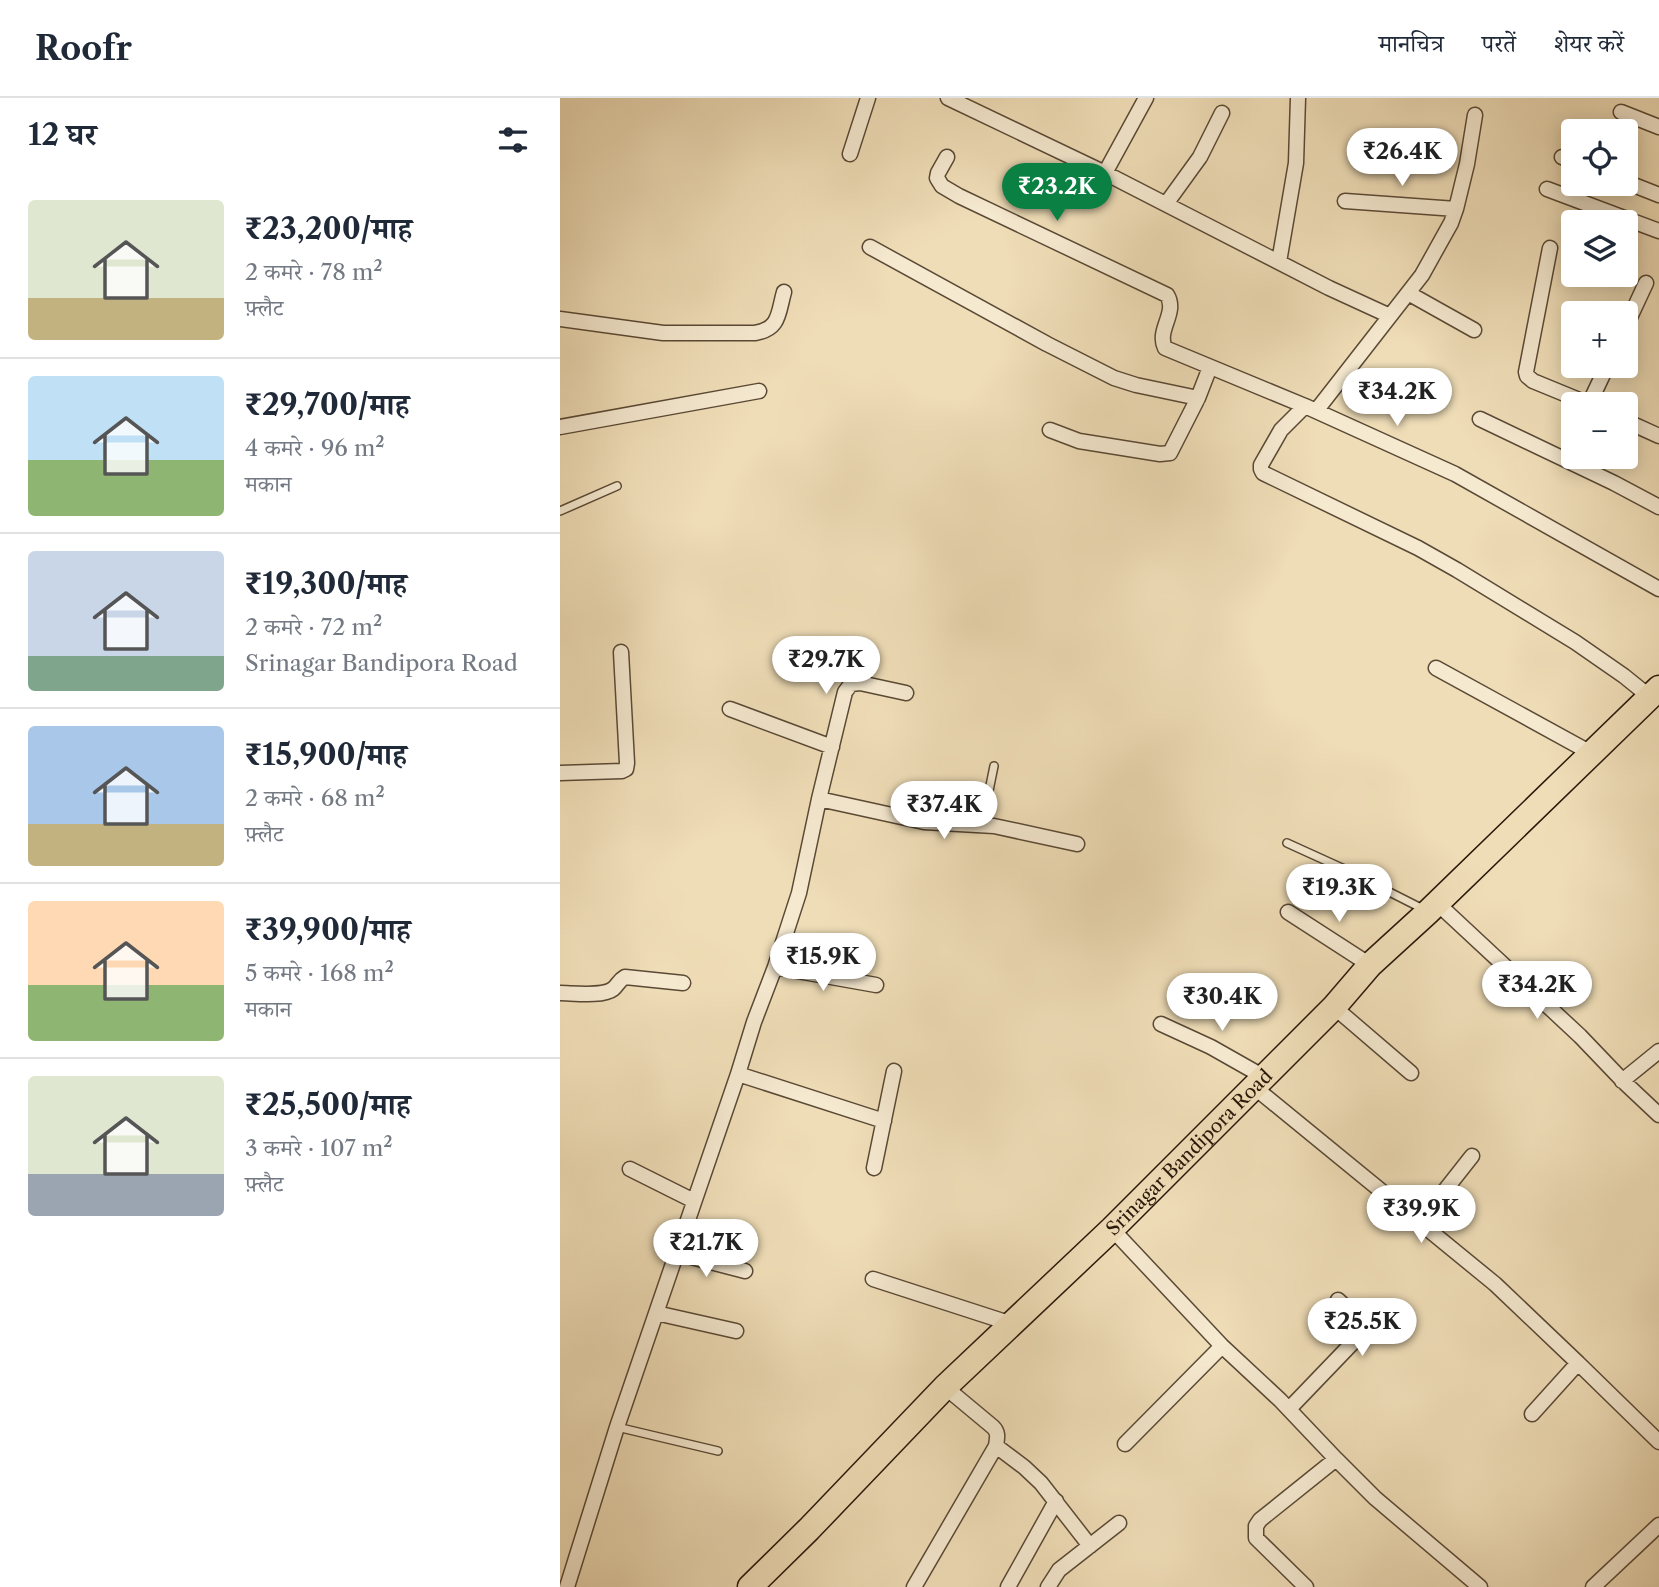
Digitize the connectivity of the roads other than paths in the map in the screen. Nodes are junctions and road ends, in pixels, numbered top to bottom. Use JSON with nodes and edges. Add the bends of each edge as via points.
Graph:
{"nodes":[{"id":1,"x":868,"y":98,"type":"edge"},
{"id":2,"x":948,"y":98,"type":"edge"},
{"id":3,"x":1146,"y":98,"type":"edge"},
{"id":4,"x":1298,"y":98,"type":"edge"},
{"id":5,"x":1621,"y":112,"type":"dead end"},
{"id":6,"x":1222,"y":113,"type":"dead end"},
{"id":7,"x":1475,"y":115,"type":"dead end"},
{"id":8,"x":1659,"y":127,"type":"edge"},
{"id":9,"x":850,"y":154,"type":"dead end"},
{"id":10,"x":947,"y":157,"type":"dead end"},
{"id":11,"x":1105,"y":173,"type":"junction"},
{"id":12,"x":1638,"y":187,"type":"edge"},
{"id":13,"x":1547,"y":188,"type":"dead end"},
{"id":14,"x":1659,"y":195,"type":"edge"},
{"id":15,"x":1345,"y":201,"type":"dead end"},
{"id":16,"x":1166,"y":204,"type":"junction"},
{"id":17,"x":1456,"y":209,"type":"junction"},
{"id":18,"x":1659,"y":231,"type":"edge"},
{"id":19,"x":870,"y":247,"type":"dead end"},
{"id":20,"x":1550,"y":248,"type":"dead end"},
{"id":21,"x":1279,"y":262,"type":"junction"},
{"id":22,"x":1646,"y":283,"type":"dead end"},
{"id":23,"x":784,"y":292,"type":"dead end"},
{"id":24,"x":1408,"y":293,"type":"junction"},
{"id":25,"x":1638,"y":301,"type":"edge"},
{"id":26,"x":1390,"y":316,"type":"junction"},
{"id":27,"x":560,"y":319,"type":"edge"},
{"id":28,"x":1474,"y":330,"type":"dead end"},
{"id":29,"x":1210,"y":367,"type":"junction"},
{"id":30,"x":759,"y":391,"type":"dead end"},
{"id":31,"x":1561,"y":392,"type":"edge"},
{"id":32,"x":1198,"y":398,"type":"junction"},
{"id":33,"x":1310,"y":409,"type":"junction"},
{"id":34,"x":1480,"y":419,"type":"dead end"},
{"id":35,"x":1638,"y":426,"type":"edge"},
{"id":36,"x":560,"y":427,"type":"edge"},
{"id":37,"x":1050,"y":430,"type":"dead end"},
{"id":38,"x":1659,"y":436,"type":"edge"},
{"id":39,"x":617,"y":486,"type":"dead end"},
{"id":40,"x":1659,"y":506,"type":"edge"},
{"id":41,"x":560,"y":511,"type":"edge"},
{"id":42,"x":1659,"y":589,"type":"edge"},
{"id":43,"x":621,"y":652,"type":"dead end"},
{"id":44,"x":1436,"y":668,"type":"dead end"},
{"id":45,"x":906,"y":693,"type":"dead end"},
{"id":46,"x":1655,"y":693,"type":"edge"},
{"id":47,"x":730,"y":709,"type":"dead end"},
{"id":48,"x":832,"y":747,"type":"junction"},
{"id":49,"x":1591,"y":753,"type":"junction"},
{"id":50,"x":994,"y":766,"type":"dead end"},
{"id":51,"x":560,"y":773,"type":"edge"},
{"id":52,"x":819,"y":799,"type":"junction"},
{"id":53,"x":982,"y":825,"type":"junction"},
{"id":54,"x":1287,"y":843,"type":"dead end"},
{"id":55,"x":1077,"y":844,"type":"dead end"},
{"id":56,"x":1433,"y":908,"type":"junction"},
{"id":57,"x":1288,"y":912,"type":"dead end"},
{"id":58,"x":1370,"y":965,"type":"junction"},
{"id":59,"x":775,"y":967,"type":"junction"},
{"id":60,"x":683,"y":983,"type":"dead end"},
{"id":61,"x":876,"y":985,"type":"dead end"},
{"id":62,"x":560,"y":993,"type":"edge"},
{"id":63,"x":1334,"y":1007,"type":"junction"},
{"id":64,"x":1161,"y":1024,"type":"dead end"},
{"id":65,"x":1659,"y":1051,"type":"edge"},
{"id":66,"x":894,"y":1071,"type":"dead end"},
{"id":67,"x":1411,"y":1073,"type":"dead end"},
{"id":68,"x":738,"y":1074,"type":"junction"},
{"id":69,"x":1622,"y":1080,"type":"junction"},
{"id":70,"x":1259,"y":1082,"type":"junction"},
{"id":71,"x":1659,"y":1115,"type":"edge"},
{"id":72,"x":884,"y":1121,"type":"junction"},
{"id":73,"x":1472,"y":1156,"type":"dead end"},
{"id":74,"x":874,"y":1168,"type":"dead end"},
{"id":75,"x":630,"y":1169,"type":"dead end"},
{"id":76,"x":694,"y":1201,"type":"junction"},
{"id":77,"x":1420,"y":1222,"type":"junction"},
{"id":78,"x":1112,"y":1229,"type":"junction"},
{"id":79,"x":676,"y":1253,"type":"junction"},
{"id":80,"x":745,"y":1271,"type":"dead end"},
{"id":81,"x":873,"y":1279,"type":"dead end"},
{"id":82,"x":1338,"y":1300,"type":"dead end"},
{"id":83,"x":656,"y":1313,"type":"junction"},
{"id":84,"x":1012,"y":1324,"type":"junction"},
{"id":85,"x":736,"y":1331,"type":"dead end"},
{"id":86,"x":1222,"y":1346,"type":"junction"},
{"id":87,"x":1578,"y":1363,"type":"junction"},
{"id":88,"x":945,"y":1387,"type":"junction"},
{"id":89,"x":1289,"y":1409,"type":"junction"},
{"id":90,"x":1532,"y":1413,"type":"dead end"},
{"id":91,"x":617,"y":1427,"type":"junction"},
{"id":92,"x":1659,"y":1442,"type":"edge"},
{"id":93,"x":1125,"y":1444,"type":"dead end"},
{"id":94,"x":996,"y":1446,"type":"junction"},
{"id":95,"x":718,"y":1451,"type":"dead end"},
{"id":96,"x":1336,"y":1459,"type":"junction"},
{"id":97,"x":1056,"y":1501,"type":"junction"},
{"id":98,"x":1119,"y":1523,"type":"dead end"},
{"id":99,"x":1659,"y":1525,"type":"edge"},
{"id":100,"x":1090,"y":1546,"type":"junction"},
{"id":101,"x":567,"y":1587,"type":"edge"},
{"id":102,"x":750,"y":1587,"type":"edge"},
{"id":103,"x":914,"y":1587,"type":"edge"},
{"id":104,"x":1007,"y":1587,"type":"edge"},
{"id":105,"x":1048,"y":1587,"type":"edge"},
{"id":106,"x":1306,"y":1587,"type":"edge"},
{"id":107,"x":1480,"y":1587,"type":"edge"},
{"id":108,"x":1593,"y":1587,"type":"edge"}],
"edges":[{"from":1,"to":9,"type":"street"},
{"from":2,"to":11,"type":"street"},
{"from":3,"to":11,"type":"street"},
{"from":4,"to":21,"type":"street","via":[[1296,163]]},
{"from":5,"to":8,"type":"street"},
{"from":6,"to":16,"type":"street"},
{"from":7,"to":17,"type":"street"},
{"from":10,"to":29,"type":"street","via":[[937,178],[942,186],[1167,295],[1171,306],[1162,344]]},
{"from":11,"to":16,"type":"street"},
{"from":12,"to":14,"type":"street"},
{"from":13,"to":18,"type":"street"},
{"from":15,"to":17,"type":"street"},
{"from":16,"to":21,"type":"street"},
{"from":17,"to":24,"type":"street","via":[[1437,250]]},
{"from":19,"to":32,"type":"street","via":[[1114,378]]},
{"from":20,"to":31,"type":"street","via":[[1526,372],[1534,381]]},
{"from":21,"to":26,"type":"street"},
{"from":22,"to":25,"type":"street"},
{"from":23,"to":27,"type":"street","via":[[774,326],[755,333],[663,333]]},
{"from":24,"to":26,"type":"street"},
{"from":24,"to":28,"type":"street"},
{"from":26,"to":33,"type":"street"},
{"from":29,"to":32,"type":"street"},
{"from":29,"to":33,"type":"street"},
{"from":30,"to":36,"type":"street"},
{"from":32,"to":37,"type":"street","via":[[1170,453],[1079,441]]},
{"from":33,"to":42,"type":"street","via":[[1455,474]]},
{"from":33,"to":46,"type":"street","via":[[1286,424],[1277,436],[1261,465],[1263,473],[1418,548]]},
{"from":34,"to":40,"type":"street"},
{"from":35,"to":38,"type":"street"},
{"from":39,"to":41,"type":"lane"},
{"from":43,"to":51,"type":"street","via":[[626,769]]},
{"from":44,"to":49,"type":"street"},
{"from":45,"to":48,"type":"street","via":[[851,684]]},
{"from":46,"to":49,"type":"highway","name":"Srinagar Bandipora Road"},
{"from":47,"to":48,"type":"street"},
{"from":48,"to":52,"type":"street"},
{"from":49,"to":56,"type":"highway","name":"Srinagar Bandipora Road"},
{"from":50,"to":53,"type":"lane"},
{"from":52,"to":53,"type":"street","via":[[924,822]]},
{"from":52,"to":59,"type":"street","via":[[799,893]]},
{"from":53,"to":55,"type":"street"},
{"from":54,"to":56,"type":"lane"},
{"from":56,"to":58,"type":"highway","name":"Srinagar Bandipora Road"},
{"from":56,"to":69,"type":"street","via":[[1580,1036]]},
{"from":57,"to":58,"type":"street"},
{"from":58,"to":63,"type":"highway","name":"Srinagar Bandipora Road"},
{"from":59,"to":61,"type":"street"},
{"from":59,"to":68,"type":"street"},
{"from":60,"to":62,"type":"street","via":[[625,977],[604,993]]},
{"from":63,"to":67,"type":"street"},
{"from":63,"to":70,"type":"highway","name":"Srinagar Bandipora Road"},
{"from":64,"to":70,"type":"street","via":[[1211,1047]]},
{"from":65,"to":69,"type":"street"},
{"from":66,"to":72,"type":"street"},
{"from":68,"to":72,"type":"street"},
{"from":68,"to":76,"type":"street"},
{"from":69,"to":71,"type":"street"},
{"from":70,"to":77,"type":"street"},
{"from":70,"to":78,"type":"highway","name":"Srinagar Bandipora Road"},
{"from":72,"to":74,"type":"street"},
{"from":73,"to":77,"type":"street"},
{"from":75,"to":76,"type":"street"},
{"from":76,"to":79,"type":"street"},
{"from":77,"to":87,"type":"street","via":[[1495,1284]]},
{"from":78,"to":84,"type":"highway","name":"Srinagar Bandipora Road"},
{"from":78,"to":86,"type":"street"},
{"from":79,"to":80,"type":"street"},
{"from":79,"to":83,"type":"street"},
{"from":81,"to":84,"type":"street"},
{"from":82,"to":89,"type":"street","via":[[1362,1323],[1362,1333]]},
{"from":83,"to":85,"type":"street"},
{"from":83,"to":91,"type":"street"},
{"from":84,"to":88,"type":"highway","name":"Srinagar Bandipora Road"},
{"from":86,"to":89,"type":"street"},
{"from":86,"to":93,"type":"street"},
{"from":87,"to":90,"type":"street"},
{"from":87,"to":92,"type":"street"},
{"from":88,"to":94,"type":"street","via":[[995,1430]]},
{"from":88,"to":102,"type":"highway","name":"Srinagar Bandipora Road"},
{"from":89,"to":96,"type":"street"},
{"from":91,"to":95,"type":"lane"},
{"from":91,"to":101,"type":"street"},
{"from":94,"to":97,"type":"street"},
{"from":94,"to":103,"type":"street"},
{"from":96,"to":106,"type":"street","via":[[1256,1526],[1256,1538]]},
{"from":96,"to":107,"type":"street","via":[[1375,1499]]},
{"from":97,"to":100,"type":"street"},
{"from":97,"to":104,"type":"street"},
{"from":98,"to":100,"type":"street"},
{"from":99,"to":108,"type":"street"},
{"from":100,"to":105,"type":"street","via":[[1059,1570]]}]}
